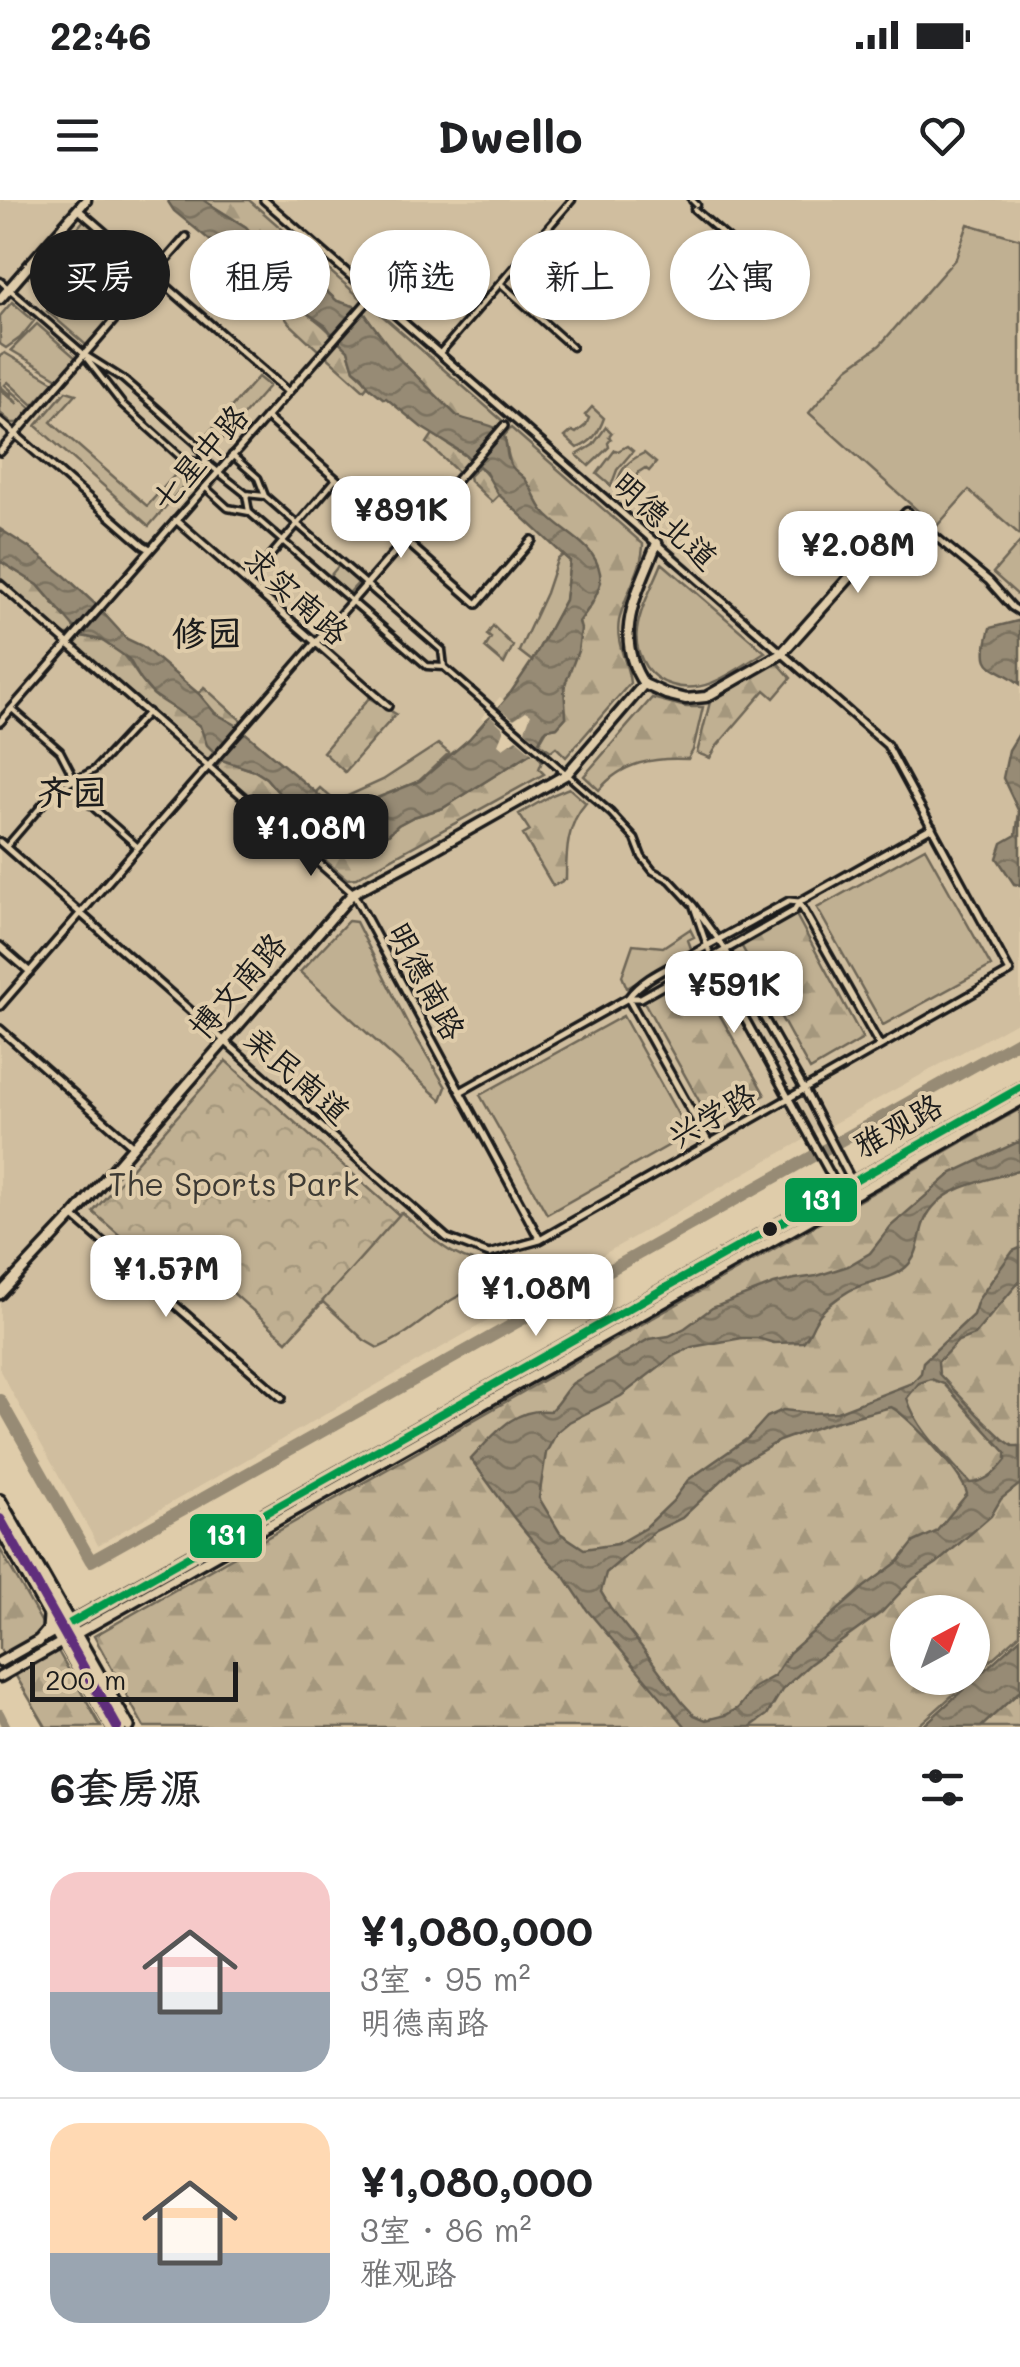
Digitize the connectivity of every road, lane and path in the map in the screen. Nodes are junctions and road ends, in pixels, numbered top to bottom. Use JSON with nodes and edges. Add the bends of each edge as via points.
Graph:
{"nodes":[{"id":1,"x":264,"y":200,"type":"edge"},
{"id":2,"x":572,"y":200,"type":"edge"},
{"id":3,"x":692,"y":200,"type":"edge"},
{"id":4,"x":82,"y":203,"type":"edge"},
{"id":5,"x":109,"y":230,"type":"edge"},
{"id":6,"x":721,"y":230,"type":"edge"},
{"id":7,"x":186,"y":237,"type":"dead end"},
{"id":8,"x":170,"y":256,"type":"edge"},
{"id":9,"x":501,"y":284,"type":"junction"},
{"id":10,"x":3,"y":290,"type":"edge"},
{"id":11,"x":170,"y":290,"type":"edge"},
{"id":12,"x":116,"y":320,"type":"edge"},
{"id":13,"x":351,"y":320,"type":"edge"},
{"id":14,"x":572,"y":347,"type":"dead end"},
{"id":15,"x":440,"y":353,"type":"junction"},
{"id":16,"x":85,"y":355,"type":"junction"},
{"id":17,"x":288,"y":392,"type":"junction"},
{"id":18,"x":266,"y":417,"type":"junction"},
{"id":19,"x":0,"y":421,"type":"edge"},
{"id":20,"x":504,"y":426,"type":"dead end"},
{"id":21,"x":16,"y":434,"type":"junction"},
{"id":22,"x":0,"y":452,"type":"edge"},
{"id":23,"x":232,"y":456,"type":"junction"},
{"id":24,"x":209,"y":464,"type":"junction"},
{"id":25,"x":218,"y":472,"type":"junction"},
{"id":26,"x":336,"y":480,"type":"junction"},
{"id":27,"x":204,"y":487,"type":"junction"},
{"id":28,"x":246,"y":494,"type":"junction"},
{"id":29,"x":265,"y":496,"type":"junction"},
{"id":30,"x":249,"y":512,"type":"junction"},
{"id":31,"x":908,"y":513,"type":"joint"},
{"id":32,"x":176,"y":520,"type":"junction"},
{"id":33,"x":297,"y":524,"type":"junction"},
{"id":34,"x":406,"y":540,"type":"junction"},
{"id":35,"x":532,"y":540,"type":"dead end"},
{"id":36,"x":283,"y":542,"type":"junction"},
{"id":37,"x":657,"y":544,"type":"junction"},
{"id":38,"x":150,"y":549,"type":"junction"},
{"id":39,"x":248,"y":582,"type":"junction"},
{"id":40,"x":0,"y":584,"type":"edge"},
{"id":41,"x":367,"y":585,"type":"junction"},
{"id":42,"x":352,"y":602,"type":"junction"},
{"id":43,"x":1020,"y":612,"type":"edge"},
{"id":44,"x":68,"y":642,"type":"junction"},
{"id":45,"x":316,"y":644,"type":"junction"},
{"id":46,"x":781,"y":654,"type":"junction"},
{"id":47,"x":444,"y":667,"type":"junction"},
{"id":48,"x":644,"y":684,"type":"junction"},
{"id":49,"x":388,"y":706,"type":"dead end"},
{"id":50,"x":12,"y":709,"type":"junction"},
{"id":51,"x":148,"y":712,"type":"junction"},
{"id":52,"x":0,"y":722,"type":"edge"},
{"id":53,"x":210,"y":766,"type":"junction"},
{"id":54,"x":567,"y":774,"type":"junction"},
{"id":55,"x":75,"y":780,"type":"junction"},
{"id":56,"x":932,"y":827,"type":"junction"},
{"id":57,"x":3,"y":845,"type":"edge"},
{"id":58,"x":138,"y":848,"type":"junction"},
{"id":59,"x":354,"y":893,"type":"junction"},
{"id":60,"x":799,"y":902,"type":"junction"},
{"id":61,"x":692,"y":905,"type":"junction"},
{"id":62,"x":80,"y":914,"type":"junction"},
{"id":63,"x":718,"y":939,"type":"junction"},
{"id":64,"x":0,"y":946,"type":"edge"},
{"id":65,"x":706,"y":946,"type":"junction"},
{"id":66,"x":725,"y":949,"type":"junction"},
{"id":67,"x":711,"y":957,"type":"junction"},
{"id":68,"x":30,"y":972,"type":"junction"},
{"id":69,"x":1010,"y":972,"type":"joint"},
{"id":70,"x":628,"y":998,"type":"junction"},
{"id":71,"x":0,"y":1006,"type":"edge"},
{"id":72,"x":0,"y":1029,"type":"edge"},
{"id":73,"x":224,"y":1041,"type":"junction"},
{"id":74,"x":880,"y":1046,"type":"junction"},
{"id":75,"x":1020,"y":1088,"type":"edge"},
{"id":76,"x":804,"y":1089,"type":"junction"},
{"id":77,"x":460,"y":1092,"type":"junction"},
{"id":78,"x":788,"y":1098,"type":"junction"},
{"id":79,"x":1020,"y":1100,"type":"edge"},
{"id":80,"x":709,"y":1144,"type":"junction"},
{"id":81,"x":133,"y":1146,"type":"junction"},
{"id":82,"x":852,"y":1181,"type":"junction"},
{"id":83,"x":838,"y":1189,"type":"junction"},
{"id":84,"x":858,"y":1192,"type":"junction"},
{"id":85,"x":844,"y":1199,"type":"junction"},
{"id":86,"x":74,"y":1216,"type":"junction"},
{"id":87,"x":540,"y":1240,"type":"junction"},
{"id":88,"x":0,"y":1294,"type":"edge"},
{"id":89,"x":282,"y":1398,"type":"dead end"},
{"id":90,"x":0,"y":1500,"type":"edge"},
{"id":91,"x":0,"y":1528,"type":"edge"},
{"id":92,"x":48,"y":1613,"type":"junction"},
{"id":93,"x":63,"y":1631,"type":"junction"},
{"id":94,"x":76,"y":1634,"type":"junction"},
{"id":95,"x":38,"y":1642,"type":"junction"},
{"id":96,"x":0,"y":1662,"type":"edge"},
{"id":97,"x":0,"y":1678,"type":"edge"},
{"id":98,"x":113,"y":1727,"type":"edge"},
{"id":99,"x":129,"y":1727,"type":"edge"}],
"edges":[{"from":1,"to":15,"type":"street","name":"明德北道"},
{"from":2,"to":9,"type":"street"},
{"from":3,"to":6,"type":"street"},
{"from":4,"to":5,"type":"street"},
{"from":4,"to":10,"type":"main road"},
{"from":7,"to":8,"type":"street"},
{"from":9,"to":14,"type":"street"},
{"from":9,"to":15,"type":"street"},
{"from":10,"to":16,"type":"street"},
{"from":11,"to":17,"type":"street"},
{"from":12,"to":16,"type":"street"},
{"from":13,"to":17,"type":"street","name":"七星中路"},
{"from":15,"to":37,"type":"street","name":"明德北道"},
{"from":16,"to":21,"type":"street"},
{"from":16,"to":24,"type":"street","via":[[154,406],[197,444]]},
{"from":16,"to":24,"type":"street","via":[[122,404],[184,460]]},
{"from":17,"to":18,"type":"street","name":"七星中路"},
{"from":18,"to":23,"type":"street","name":"七星中路"},
{"from":18,"to":26,"type":"street"},
{"from":19,"to":21,"type":"street"},
{"from":20,"to":34,"type":"street"},
{"from":21,"to":22,"type":"street"},
{"from":21,"to":38,"type":"street"},
{"from":23,"to":25,"type":"street","name":"七星中路"},
{"from":23,"to":29,"type":"street","via":[[258,478]]},
{"from":24,"to":25,"type":"street"},
{"from":25,"to":27,"type":"street","name":"七星中路"},
{"from":25,"to":28,"type":"street"},
{"from":26,"to":33,"type":"street"},
{"from":26,"to":34,"type":"street"},
{"from":27,"to":30,"type":"street","via":[[228,508]]},
{"from":27,"to":32,"type":"street","name":"七星中路"},
{"from":28,"to":29,"type":"street"},
{"from":28,"to":30,"type":"street"},
{"from":29,"to":33,"type":"street"},
{"from":30,"to":36,"type":"street"},
{"from":31,"to":43,"type":"street"},
{"from":31,"to":46,"type":"main road"},
{"from":32,"to":38,"type":"street","name":"七星中路"},
{"from":32,"to":39,"type":"street","name":"求实南路"},
{"from":33,"to":36,"type":"street"},
{"from":33,"to":41,"type":"street"},
{"from":34,"to":35,"type":"street","via":[[476,604]]},
{"from":34,"to":41,"type":"street"},
{"from":36,"to":39,"type":"street"},
{"from":36,"to":42,"type":"street"},
{"from":37,"to":46,"type":"street","name":"明德北道"},
{"from":37,"to":48,"type":"main road","via":[[628,621],[630,658]]},
{"from":38,"to":44,"type":"street","name":"七星中路"},
{"from":39,"to":45,"type":"street","name":"求实南路"},
{"from":40,"to":44,"type":"street","name":"明德南路"},
{"from":41,"to":42,"type":"street"},
{"from":41,"to":47,"type":"street","via":[[442,650]]},
{"from":42,"to":45,"type":"street"},
{"from":42,"to":47,"type":"street","via":[[427,666]]},
{"from":44,"to":50,"type":"street","name":"七星中路"},
{"from":44,"to":51,"type":"street","name":"明德南路"},
{"from":45,"to":49,"type":"street","name":"求实南路"},
{"from":45,"to":53,"type":"street"},
{"from":46,"to":48,"type":"main road","via":[[706,696],[686,699]]},
{"from":46,"to":56,"type":"street","name":"明德北道","via":[[887,745]]},
{"from":47,"to":54,"type":"street"},
{"from":48,"to":54,"type":"main road","name":"博文南路"},
{"from":50,"to":52,"type":"street","name":"七星中路"},
{"from":50,"to":55,"type":"street","via":[[60,751]]},
{"from":51,"to":53,"type":"street","name":"明德南路"},
{"from":51,"to":55,"type":"street","via":[[94,770]]},
{"from":53,"to":58,"type":"street"},
{"from":53,"to":59,"type":"street","name":"明德南路"},
{"from":54,"to":59,"type":"main road","name":"博文南路"},
{"from":54,"to":61,"type":"street"},
{"from":55,"to":57,"type":"street","via":[[54,791]]},
{"from":55,"to":58,"type":"street","via":[[86,802]]},
{"from":56,"to":60,"type":"street"},
{"from":56,"to":69,"type":"street","name":"明德北道"},
{"from":57,"to":62,"type":"street","name":"亲民南道"},
{"from":58,"to":62,"type":"street"},
{"from":59,"to":73,"type":"main road","name":"博文南路"},
{"from":59,"to":77,"type":"street","name":"明德南路"},
{"from":60,"to":63,"type":"street"},
{"from":60,"to":66,"type":"street"},
{"from":60,"to":74,"type":"street"},
{"from":61,"to":63,"type":"street"},
{"from":61,"to":65,"type":"street"},
{"from":62,"to":68,"type":"street"},
{"from":62,"to":73,"type":"street","name":"亲民南道"},
{"from":63,"to":65,"type":"street"},
{"from":63,"to":66,"type":"street"},
{"from":64,"to":68,"type":"street"},
{"from":65,"to":67,"type":"street"},
{"from":65,"to":70,"type":"street"},
{"from":66,"to":67,"type":"street"},
{"from":66,"to":76,"type":"street"},
{"from":67,"to":70,"type":"street","via":[[641,998]]},
{"from":67,"to":78,"type":"street"},
{"from":68,"to":71,"type":"street"},
{"from":69,"to":74,"type":"street","name":"兴学路"},
{"from":70,"to":77,"type":"street"},
{"from":70,"to":80,"type":"street"},
{"from":72,"to":81,"type":"street"},
{"from":73,"to":81,"type":"main road","name":"博文南路"},
{"from":73,"to":87,"type":"street","name":"亲民南道","via":[[447,1238],[490,1254]]},
{"from":74,"to":76,"type":"street","name":"兴学路"},
{"from":75,"to":82,"type":"main road","name":"雅观路"},
{"from":76,"to":78,"type":"street","name":"兴学路"},
{"from":76,"to":82,"type":"street"},
{"from":77,"to":87,"type":"street","name":"明德南路"},
{"from":78,"to":80,"type":"street","name":"兴学路"},
{"from":78,"to":83,"type":"street"},
{"from":79,"to":84,"type":"main road","name":"雅观路"},
{"from":80,"to":87,"type":"street","name":"兴学路"},
{"from":81,"to":86,"type":"main road","name":"博文南路"},
{"from":82,"to":83,"type":"main road","name":"雅观路"},
{"from":82,"to":84,"type":"street"},
{"from":83,"to":85,"type":"street"},
{"from":83,"to":93,"type":"main road","name":"雅观路"},
{"from":84,"to":85,"type":"main road","name":"雅观路"},
{"from":85,"to":94,"type":"main road","name":"雅观路"},
{"from":86,"to":88,"type":"main road","name":"博文南路"},
{"from":86,"to":89,"type":"street"},
{"from":90,"to":93,"type":"main road","via":[[60,1606]]},
{"from":91,"to":92,"type":"main road"},
{"from":92,"to":93,"type":"main road"},
{"from":92,"to":95,"type":"main road","via":[[49,1626]]},
{"from":93,"to":94,"type":"main road"},
{"from":93,"to":95,"type":"main road","name":"雅观路"},
{"from":93,"to":97,"type":"main road","via":[[48,1650]]},
{"from":93,"to":98,"type":"main road"},
{"from":94,"to":99,"type":"main road"},
{"from":95,"to":96,"type":"main road","name":"雅观路"}]}
